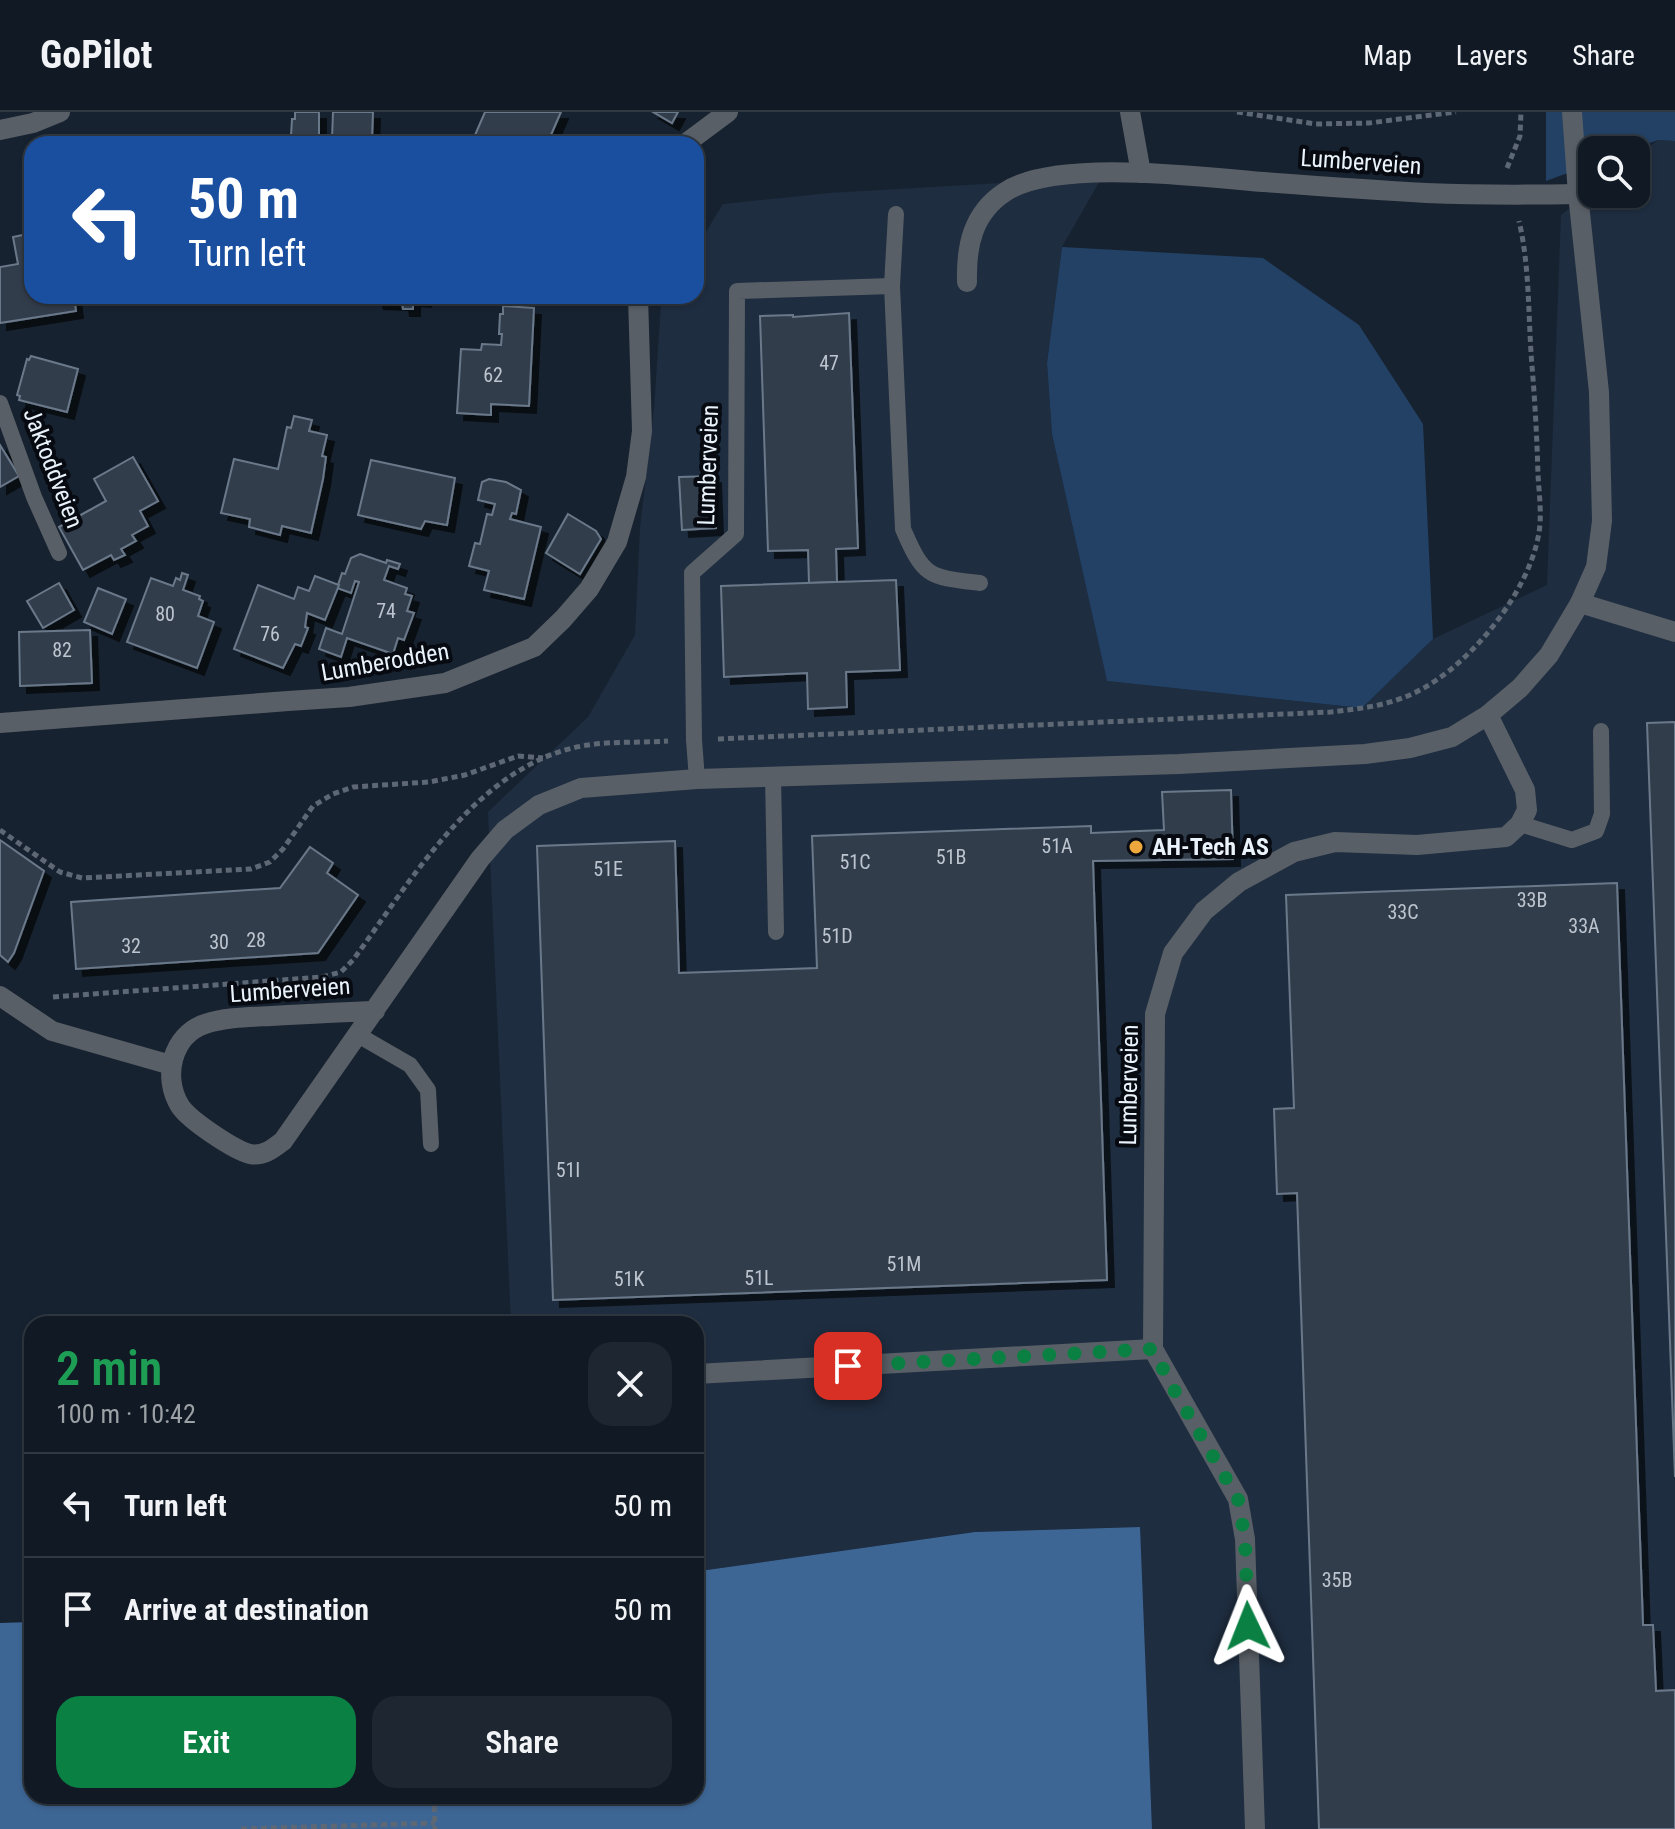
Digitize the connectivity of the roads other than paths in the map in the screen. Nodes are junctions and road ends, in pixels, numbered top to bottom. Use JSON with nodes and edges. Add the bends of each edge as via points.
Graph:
{"nodes":[{"id":1,"x":60,"y":112,"type":"edge"},
{"id":2,"x":728,"y":112,"type":"edge"},
{"id":3,"x":1130,"y":112,"type":"edge"},
{"id":4,"x":1572,"y":112,"type":"edge"},
{"id":5,"x":0,"y":130,"type":"edge"},
{"id":6,"x":696,"y":136,"type":"edge"},
{"id":7,"x":1141,"y":173,"type":"junction"},
{"id":8,"x":1578,"y":194,"type":"joint"},
{"id":9,"x":1579,"y":208,"type":"edge"},
{"id":10,"x":896,"y":214,"type":"dead end"},
{"id":11,"x":967,"y":282,"type":"dead end"},
{"id":12,"x":892,"y":286,"type":"junction"},
{"id":13,"x":638,"y":304,"type":"edge"},
{"id":14,"x":0,"y":403,"type":"edge"},
{"id":15,"x":59,"y":553,"type":"dead end"},
{"id":16,"x":980,"y":583,"type":"dead end"},
{"id":17,"x":1580,"y":603,"type":"junction"},
{"id":18,"x":1675,"y":632,"type":"edge"},
{"id":19,"x":1488,"y":715,"type":"junction"},
{"id":20,"x":0,"y":723,"type":"edge"},
{"id":21,"x":1601,"y":731,"type":"dead end"},
{"id":22,"x":773,"y":776,"type":"junction"},
{"id":23,"x":697,"y":779,"type":"junction"},
{"id":24,"x":1520,"y":824,"type":"junction"},
{"id":25,"x":776,"y":932,"type":"dead end"},
{"id":26,"x":0,"y":996,"type":"edge"},
{"id":27,"x":375,"y":1011,"type":"junction"},
{"id":28,"x":358,"y":1035,"type":"junction"},
{"id":29,"x":171,"y":1065,"type":"junction"},
{"id":30,"x":431,"y":1144,"type":"dead end"},
{"id":31,"x":1153,"y":1349,"type":"junction"},
{"id":32,"x":704,"y":1374,"type":"edge"},
{"id":33,"x":1255,"y":1829,"type":"edge"}],
"edges":[{"from":1,"to":5,"type":"street"},
{"from":2,"to":6,"type":"street"},
{"from":3,"to":7,"type":"street"},
{"from":4,"to":8,"type":"street","name":"Lumberveien"},
{"from":7,"to":8,"type":"street","name":"Lumberveien","via":[[1412,192]]},
{"from":7,"to":11,"type":"street","name":"Lumberveien","via":[[1038,179],[1006,190],[973,229],[966,255]]},
{"from":9,"to":17,"type":"street","name":"Lumberveien","via":[[1599,392],[1602,521],[1596,567]]},
{"from":10,"to":12,"type":"lane"},
{"from":12,"to":16,"type":"lane","via":[[903,529],[916,560],[938,578]]},
{"from":12,"to":23,"type":"lane","name":"Lumberveien","via":[[737,291],[736,534],[692,573]]},
{"from":13,"to":20,"type":"street","name":"Lumberodden","via":[[642,431],[624,523],[589,589],[534,647],[445,683],[403,691]]},
{"from":14,"to":15,"type":"lane","name":"Jaktoddveien"},
{"from":17,"to":18,"type":"street"},
{"from":17,"to":19,"type":"street","name":"Lumberveien","via":[[1549,655]]},
{"from":19,"to":22,"type":"street","name":"Lumberveien","via":[[1452,737],[1365,754]]},
{"from":19,"to":24,"type":"street","via":[[1525,790],[1527,810]]},
{"from":21,"to":24,"type":"lane","via":[[1602,814],[1596,831],[1572,840]]},
{"from":22,"to":23,"type":"street","name":"Lumberveien"},
{"from":22,"to":25,"type":"lane"},
{"from":23,"to":27,"type":"street","name":"Lumberveien","via":[[581,788],[539,805],[505,830],[480,859]]},
{"from":24,"to":31,"type":"street","name":"Lumberveien","via":[[1506,837],[1417,845],[1335,842],[1294,852],[1239,882],[1204,911],[1173,953],[1155,1014]]},
{"from":26,"to":29,"type":"street","via":[[52,1031]]},
{"from":27,"to":28,"type":"street","name":"Lumberveien"},
{"from":27,"to":29,"type":"street","name":"Lumberveien","via":[[203,1024],[187,1034]]},
{"from":28,"to":29,"type":"street","name":"Lumberveien","via":[[283,1141],[261,1153],[233,1146],[190,1116],[172,1084]]},
{"from":28,"to":30,"type":"lane","via":[[410,1065],[428,1090]]},
{"from":31,"to":32,"type":"street"},
{"from":31,"to":33,"type":"street","via":[[1238,1499],[1245,1539]]}]}
